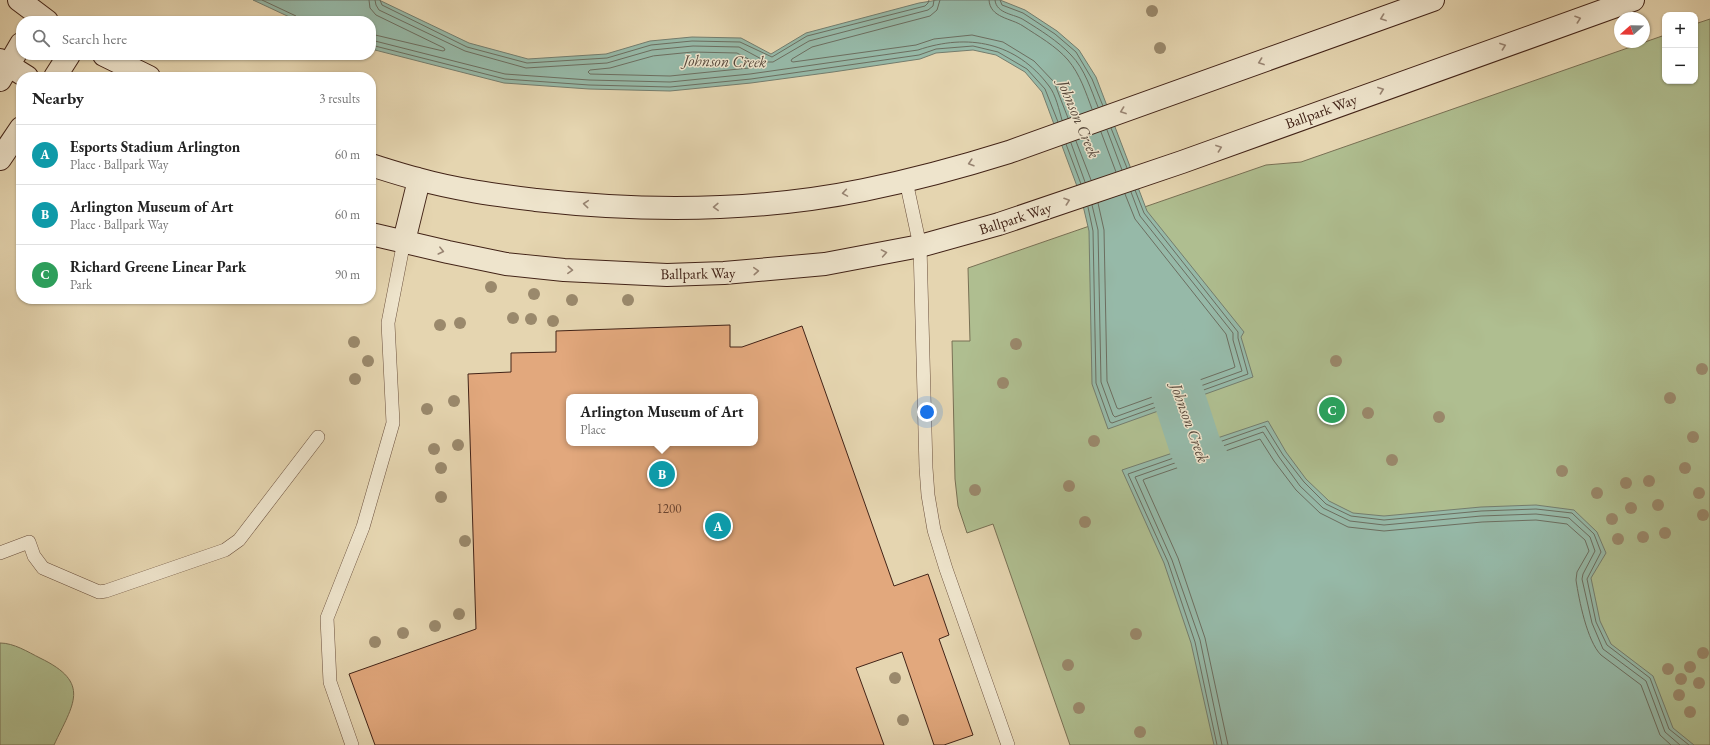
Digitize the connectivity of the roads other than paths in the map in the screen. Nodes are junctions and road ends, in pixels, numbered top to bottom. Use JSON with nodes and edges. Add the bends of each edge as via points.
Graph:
{"nodes":[{"id":1,"x":19,"y":0,"type":"edge"},
{"id":2,"x":1433,"y":0,"type":"edge"},
{"id":3,"x":1632,"y":0,"type":"edge"},
{"id":4,"x":37,"y":16,"type":"edge"},
{"id":5,"x":16,"y":51,"type":"edge"},
{"id":6,"x":66,"y":60,"type":"edge"},
{"id":7,"x":114,"y":60,"type":"edge"},
{"id":8,"x":3,"y":68,"type":"edge"},
{"id":9,"x":58,"y":72,"type":"edge"},
{"id":10,"x":139,"y":72,"type":"edge"},
{"id":11,"x":16,"y":73,"type":"edge"},
{"id":12,"x":16,"y":135,"type":"edge"},
{"id":13,"x":0,"y":159,"type":"edge"},
{"id":14,"x":376,"y":167,"type":"edge"},
{"id":15,"x":419,"y":180,"type":"junction"},
{"id":16,"x":906,"y":181,"type":"junction"},
{"id":17,"x":376,"y":235,"type":"edge"},
{"id":18,"x":404,"y":241,"type":"junction"},
{"id":19,"x":920,"y":246,"type":"junction"},
{"id":20,"x":318,"y":437,"type":"dead end"},
{"id":21,"x":0,"y":552,"type":"edge"},
{"id":22,"x":352,"y":745,"type":"edge"},
{"id":23,"x":1008,"y":745,"type":"edge"}],
"edges":[{"from":1,"to":4,"type":"main road"},
{"from":2,"to":16,"type":"main road","one_way":true,"via":[[1009,152]]},
{"from":19,"to":3,"type":"main road","name":"Ballpark Way","one_way":true,"via":[[1030,214],[1182,162]]},
{"from":5,"to":8,"type":"main road"},
{"from":6,"to":9,"type":"main road"},
{"from":7,"to":10,"type":"main road"},
{"from":8,"to":11,"type":"main road"},
{"from":12,"to":13,"type":"main road"},
{"from":14,"to":15,"type":"main road"},
{"from":16,"to":15,"type":"main road","one_way":true,"via":[[778,203],[729,207],[642,208],[492,194]]},
{"from":15,"to":18,"type":"main road"},
{"from":16,"to":19,"type":"lane"},
{"from":17,"to":18,"type":"main road","name":"Ballpark Way"},
{"from":18,"to":19,"type":"main road","name":"Ballpark Way","one_way":true,"via":[[506,264],[667,275],[817,265]]},
{"from":18,"to":22,"type":"lane","via":[[388,323],[393,423],[363,527],[327,618],[330,682]]},
{"from":19,"to":23,"type":"lane","via":[[926,468],[934,530]]},
{"from":20,"to":21,"type":"lane","via":[[239,540],[225,550],[99,592],[43,568],[37,562],[29,542]]}]}
